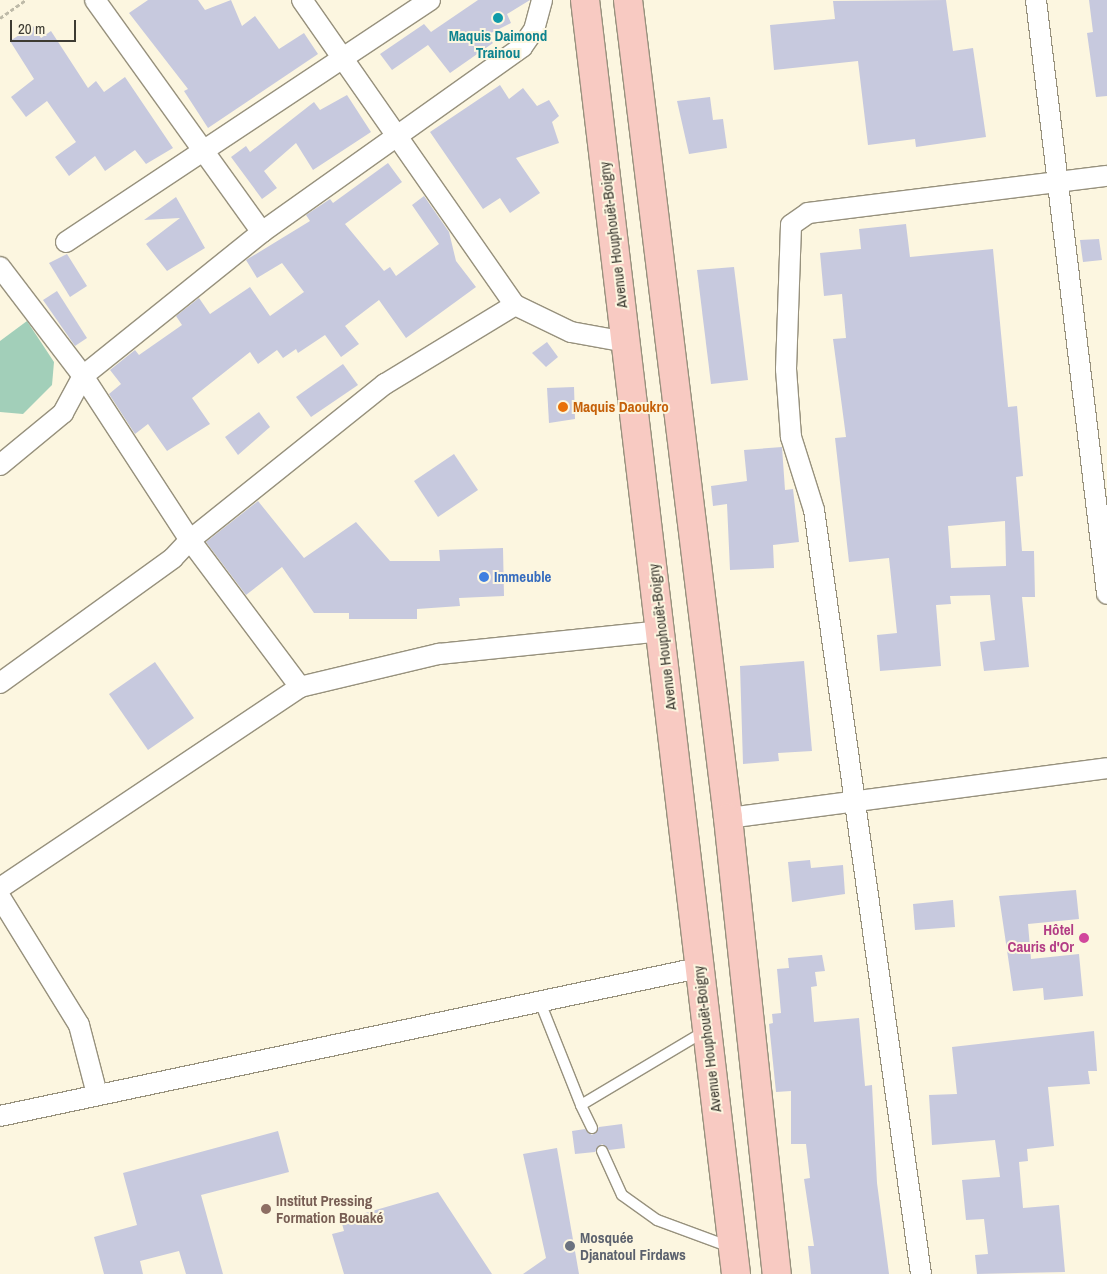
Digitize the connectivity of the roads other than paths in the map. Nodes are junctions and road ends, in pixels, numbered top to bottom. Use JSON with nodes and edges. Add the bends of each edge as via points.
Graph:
{"nodes":[{"id":1,"x":95,"y":0,"type":"edge"},
{"id":2,"x":302,"y":0,"type":"edge"},
{"id":3,"x":430,"y":0,"type":"edge"},
{"id":4,"x":542,"y":0,"type":"edge"},
{"id":5,"x":586,"y":0,"type":"edge"},
{"id":6,"x":628,"y":0,"type":"edge"},
{"id":7,"x":1036,"y":0,"type":"edge"},
{"id":8,"x":342,"y":57,"type":"junction"},
{"id":9,"x":396,"y":134,"type":"junction"},
{"id":10,"x":204,"y":152,"type":"junction"},
{"id":11,"x":1107,"y":176,"type":"edge"},
{"id":12,"x":1060,"y":184,"type":"junction"},
{"id":13,"x":262,"y":232,"type":"junction"},
{"id":14,"x":66,"y":242,"type":"dead end"},
{"id":15,"x":0,"y":267,"type":"edge"},
{"id":16,"x":515,"y":305,"type":"junction"},
{"id":17,"x":626,"y":342,"type":"junction"},
{"id":18,"x":83,"y":376,"type":"junction"},
{"id":19,"x":0,"y":465,"type":"edge"},
{"id":20,"x":190,"y":540,"type":"junction"},
{"id":21,"x":1107,"y":594,"type":"edge"},
{"id":22,"x":662,"y":631,"type":"junction"},
{"id":23,"x":0,"y":683,"type":"edge"},
{"id":24,"x":300,"y":687,"type":"junction"},
{"id":25,"x":1107,"y":768,"type":"edge"},
{"id":26,"x":855,"y":803,"type":"junction"},
{"id":27,"x":728,"y":818,"type":"junction"},
{"id":28,"x":0,"y":888,"type":"edge"},
{"id":29,"x":0,"y":896,"type":"edge"},
{"id":30,"x":698,"y":968,"type":"junction"},
{"id":31,"x":540,"y":1002,"type":"junction"},
{"id":32,"x":705,"y":1031,"type":"junction"},
{"id":33,"x":97,"y":1094,"type":"junction"},
{"id":34,"x":581,"y":1105,"type":"junction"},
{"id":35,"x":0,"y":1116,"type":"edge"},
{"id":36,"x":592,"y":1128,"type":"dead end"},
{"id":37,"x":602,"y":1151,"type":"dead end"},
{"id":38,"x":734,"y":1261,"type":"edge"},
{"id":39,"x":778,"y":1274,"type":"edge"},
{"id":40,"x":921,"y":1274,"type":"edge"}],
"edges":[{"from":1,"to":10,"type":"street"},
{"from":2,"to":8,"type":"street"},
{"from":3,"to":8,"type":"street"},
{"from":4,"to":9,"type":"street","via":[[534,30],[522,47]]},
{"from":5,"to":17,"type":"highway","name":"Avenue Houphouët-Boigny"},
{"from":6,"to":27,"type":"highway"},
{"from":7,"to":12,"type":"street"},
{"from":8,"to":9,"type":"street"},
{"from":8,"to":10,"type":"street"},
{"from":9,"to":13,"type":"street"},
{"from":9,"to":16,"type":"street"},
{"from":10,"to":13,"type":"street"},
{"from":10,"to":14,"type":"street"},
{"from":11,"to":12,"type":"street"},
{"from":12,"to":21,"type":"street"},
{"from":12,"to":26,"type":"street","via":[[808,213],[791,225],[786,369],[791,437],[814,510]]},
{"from":13,"to":18,"type":"street"},
{"from":15,"to":18,"type":"street"},
{"from":16,"to":17,"type":"street","via":[[571,332]]},
{"from":16,"to":20,"type":"street","via":[[385,384]]},
{"from":17,"to":22,"type":"highway","name":"Avenue Houphouët-Boigny"},
{"from":18,"to":19,"type":"street","via":[[63,413]]},
{"from":18,"to":20,"type":"street"},
{"from":20,"to":23,"type":"street","via":[[173,558]]},
{"from":20,"to":24,"type":"street"},
{"from":22,"to":24,"type":"street","via":[[439,654]]},
{"from":22,"to":30,"type":"highway","name":"Avenue Houphouët-Boigny"},
{"from":24,"to":28,"type":"street"},
{"from":25,"to":26,"type":"street"},
{"from":26,"to":27,"type":"street"},
{"from":26,"to":40,"type":"street"},
{"from":27,"to":39,"type":"highway"},
{"from":29,"to":33,"type":"street","via":[[79,1025]]},
{"from":30,"to":31,"type":"street"},
{"from":30,"to":32,"type":"highway","name":"Avenue Houphouët-Boigny"},
{"from":31,"to":33,"type":"street"},
{"from":31,"to":34,"type":"lane"},
{"from":32,"to":34,"type":"lane"},
{"from":32,"to":38,"type":"highway","name":"Avenue Houphouët-Boigny"},
{"from":33,"to":35,"type":"street"},
{"from":34,"to":36,"type":"lane"},
{"from":37,"to":38,"type":"lane","via":[[622,1195],[657,1220]]}]}
